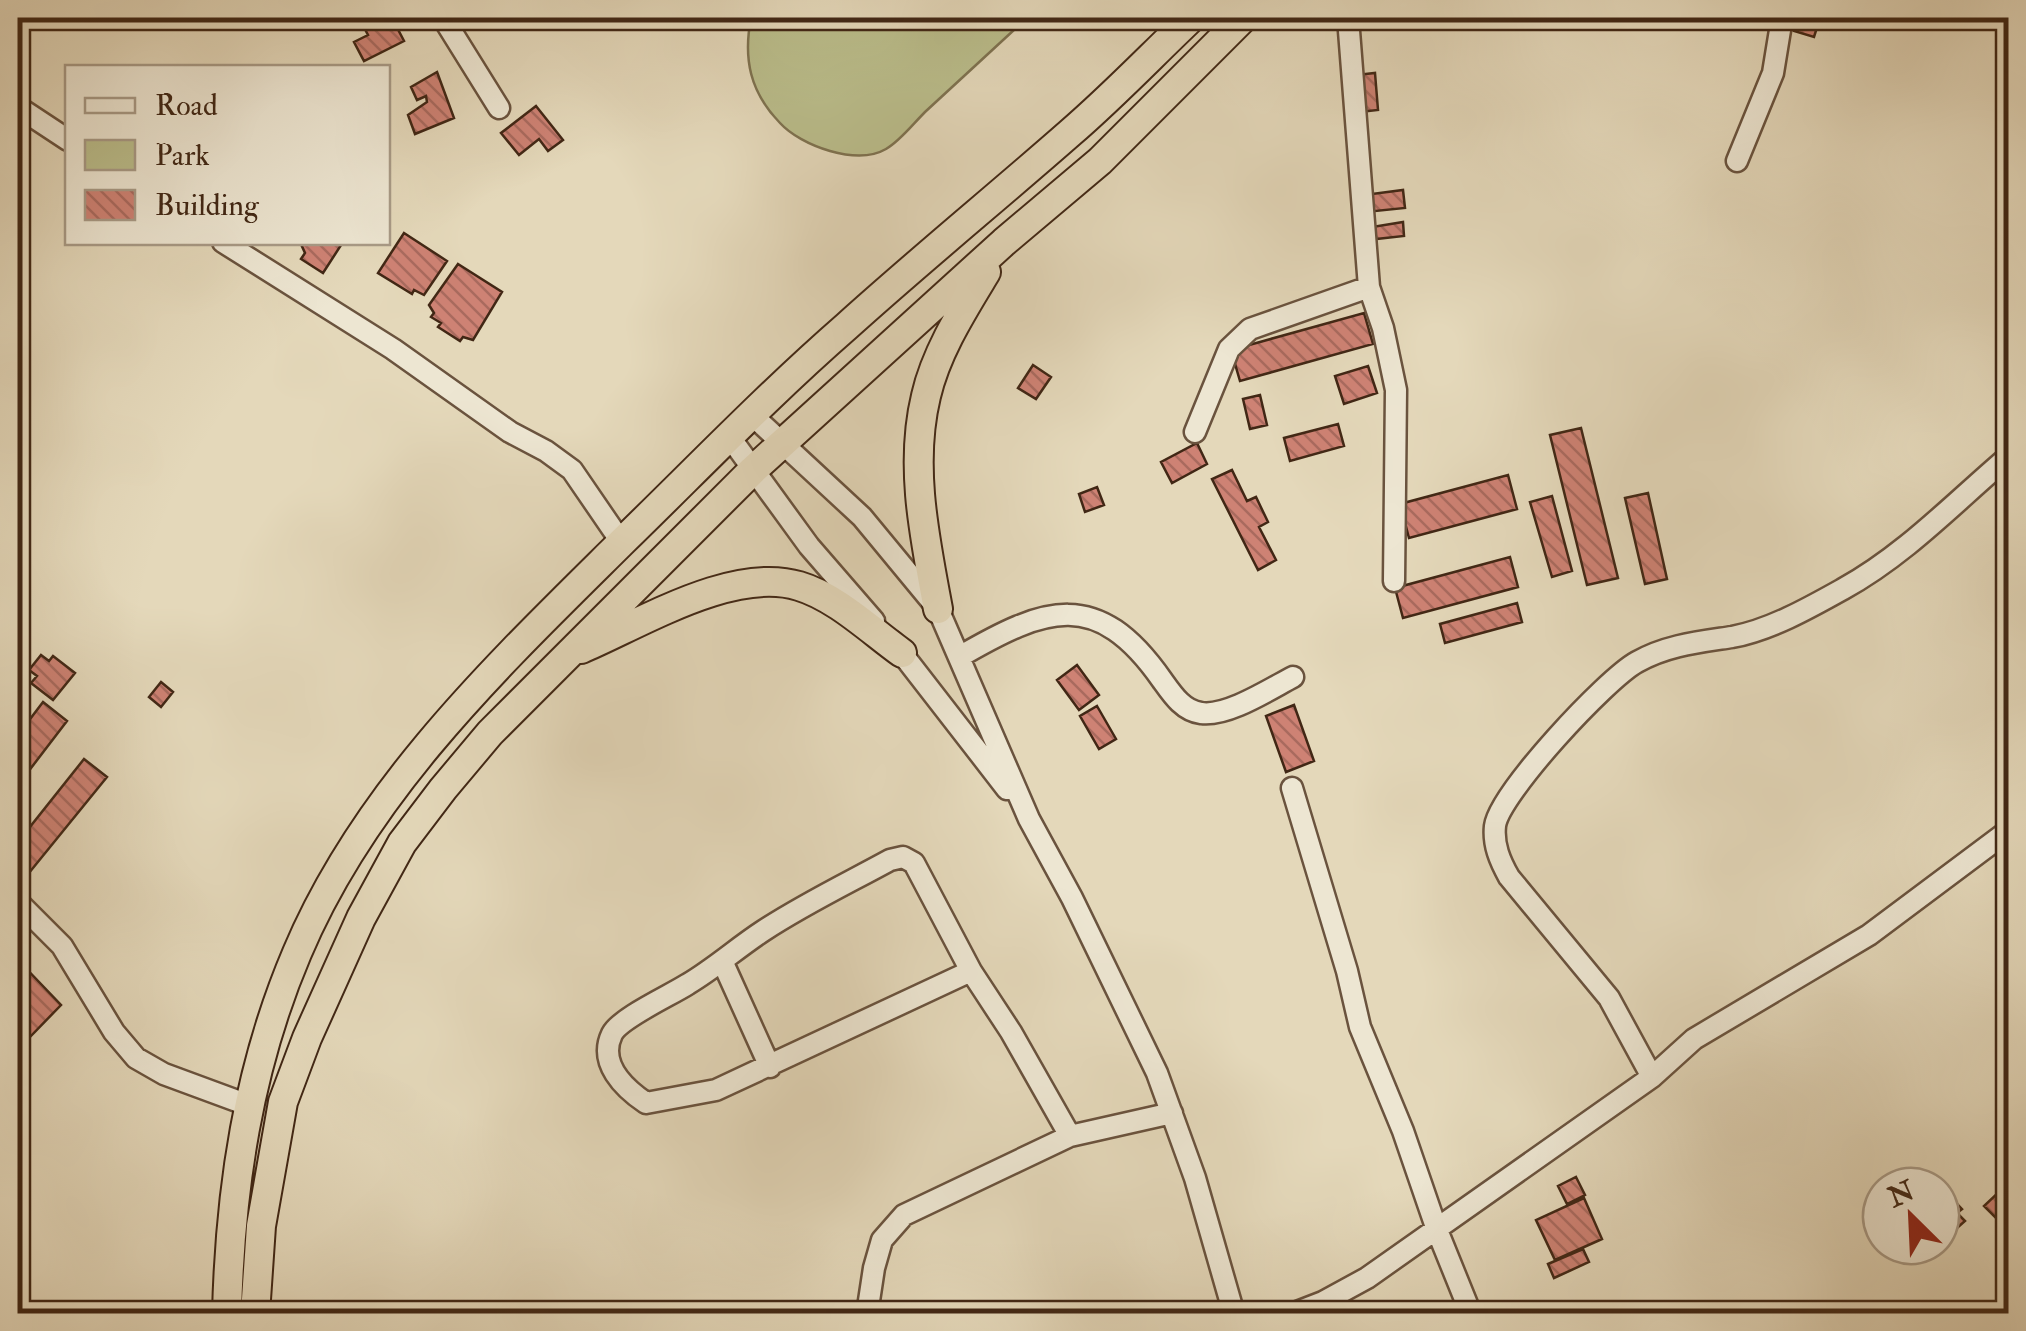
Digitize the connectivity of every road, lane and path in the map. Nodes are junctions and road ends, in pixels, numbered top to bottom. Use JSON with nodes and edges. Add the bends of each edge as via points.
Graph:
{"nodes":[{"id":1,"x":442,"y":18,"type":"edge"},
{"id":2,"x":1191,"y":18,"type":"edge"},
{"id":3,"x":1243,"y":18,"type":"edge"},
{"id":4,"x":1348,"y":18,"type":"edge"},
{"id":5,"x":1782,"y":18,"type":"edge"},
{"id":6,"x":18,"y":106,"type":"edge"},
{"id":7,"x":499,"y":108,"type":"dead end"},
{"id":8,"x":65,"y":138,"type":"edge"},
{"id":9,"x":1738,"y":161,"type":"dead end"},
{"id":10,"x":1004,"y":242,"type":"junction"},
{"id":11,"x":227,"y":245,"type":"edge"},
{"id":12,"x":1368,"y":286,"type":"junction"},
{"id":13,"x":752,"y":415,"type":"junction"},
{"id":14,"x":1195,"y":432,"type":"dead end"},
{"id":15,"x":729,"y":436,"type":"junction"},
{"id":16,"x":782,"y":443,"type":"junction"},
{"id":17,"x":2008,"y":457,"type":"edge"},
{"id":18,"x":753,"y":470,"type":"junction"},
{"id":19,"x":622,"y":543,"type":"junction"},
{"id":20,"x":1394,"y":582,"type":"dead end"},
{"id":21,"x":938,"y":609,"type":"junction"},
{"id":22,"x":902,"y":652,"type":"junction"},
{"id":23,"x":566,"y":656,"type":"junction"},
{"id":24,"x":959,"y":657,"type":"junction"},
{"id":25,"x":1294,"y":677,"type":"dead end"},
{"id":26,"x":1292,"y":788,"type":"dead end"},
{"id":27,"x":1029,"y":819,"type":"junction"},
{"id":28,"x":2008,"y":831,"type":"edge"},
{"id":29,"x":18,"y":902,"type":"edge"},
{"id":30,"x":723,"y":963,"type":"junction"},
{"id":31,"x":970,"y":971,"type":"junction"},
{"id":32,"x":770,"y":1066,"type":"junction"},
{"id":33,"x":1652,"y":1076,"type":"junction"},
{"id":34,"x":248,"y":1105,"type":"junction"},
{"id":35,"x":1172,"y":1113,"type":"junction"},
{"id":36,"x":1070,"y":1136,"type":"junction"},
{"id":37,"x":1437,"y":1230,"type":"junction"},
{"id":38,"x":227,"y":1314,"type":"edge"},
{"id":39,"x":255,"y":1314,"type":"edge"},
{"id":40,"x":867,"y":1314,"type":"edge"},
{"id":41,"x":1234,"y":1314,"type":"edge"},
{"id":42,"x":1292,"y":1314,"type":"edge"},
{"id":43,"x":1472,"y":1314,"type":"edge"}],
"edges":[{"from":1,"to":7,"type":"street"},
{"from":2,"to":13,"type":"highway"},
{"from":3,"to":10,"type":"highway","via":[[1100,161]]},
{"from":4,"to":12,"type":"street"},
{"from":5,"to":9,"type":"street","via":[[1773,74]]},
{"from":6,"to":8,"type":"street"},
{"from":10,"to":16,"type":"highway"},
{"from":10,"to":21,"type":"highway","via":[[926,393],[919,486]]},
{"from":11,"to":19,"type":"street","via":[[572,470]]},
{"from":12,"to":14,"type":"street","via":[[1250,329],[1229,349]]},
{"from":12,"to":20,"type":"street","via":[[1396,390]]},
{"from":13,"to":15,"type":"highway"},
{"from":13,"to":16,"type":"street"},
{"from":15,"to":18,"type":"street"},
{"from":15,"to":19,"type":"highway"},
{"from":16,"to":18,"type":"highway"},
{"from":16,"to":21,"type":"street","via":[[862,517]]},
{"from":17,"to":33,"type":"street","via":[[1905,548],[1841,591],[1769,626],[1695,640],[1638,661],[1602,688],[1507,798],[1494,825],[1498,857],[1609,998]]},
{"from":18,"to":22,"type":"street"},
{"from":18,"to":23,"type":"highway"},
{"from":19,"to":34,"type":"highway","via":[[526,635],[445,726],[348,854],[298,952]]},
{"from":21,"to":24,"type":"street"},
{"from":22,"to":23,"type":"highway","via":[[802,586],[767,580],[698,598]]},
{"from":22,"to":27,"type":"street"},
{"from":23,"to":39,"type":"highway","via":[[443,789],[402,844],[362,918],[283,1102],[260,1226]]},
{"from":24,"to":25,"type":"street","via":[[1022,624],[1076,614],[1101,620],[1129,640],[1182,706],[1197,713],[1215,714]]},
{"from":24,"to":27,"type":"street"},
{"from":26,"to":37,"type":"street","via":[[1360,1028]]},
{"from":27,"to":35,"type":"street"},
{"from":28,"to":33,"type":"street","via":[[1869,936],[1694,1038]]},
{"from":29,"to":34,"type":"street","via":[[62,946],[136,1058]]},
{"from":30,"to":31,"type":"street","via":[[807,904],[902,858],[914,863]]},
{"from":30,"to":32,"type":"street"},
{"from":30,"to":32,"type":"street","via":[[627,1018],[612,1034],[614,1074],[646,1102],[716,1090]]},
{"from":31,"to":32,"type":"street"},
{"from":31,"to":36,"type":"street"},
{"from":33,"to":37,"type":"street"},
{"from":34,"to":38,"type":"highway","via":[[234,1190]]},
{"from":35,"to":36,"type":"street"},
{"from":35,"to":41,"type":"street"},
{"from":36,"to":40,"type":"street","via":[[904,1215],[882,1240]]},
{"from":37,"to":42,"type":"street","via":[[1367,1278]]},
{"from":37,"to":43,"type":"street"}]}
